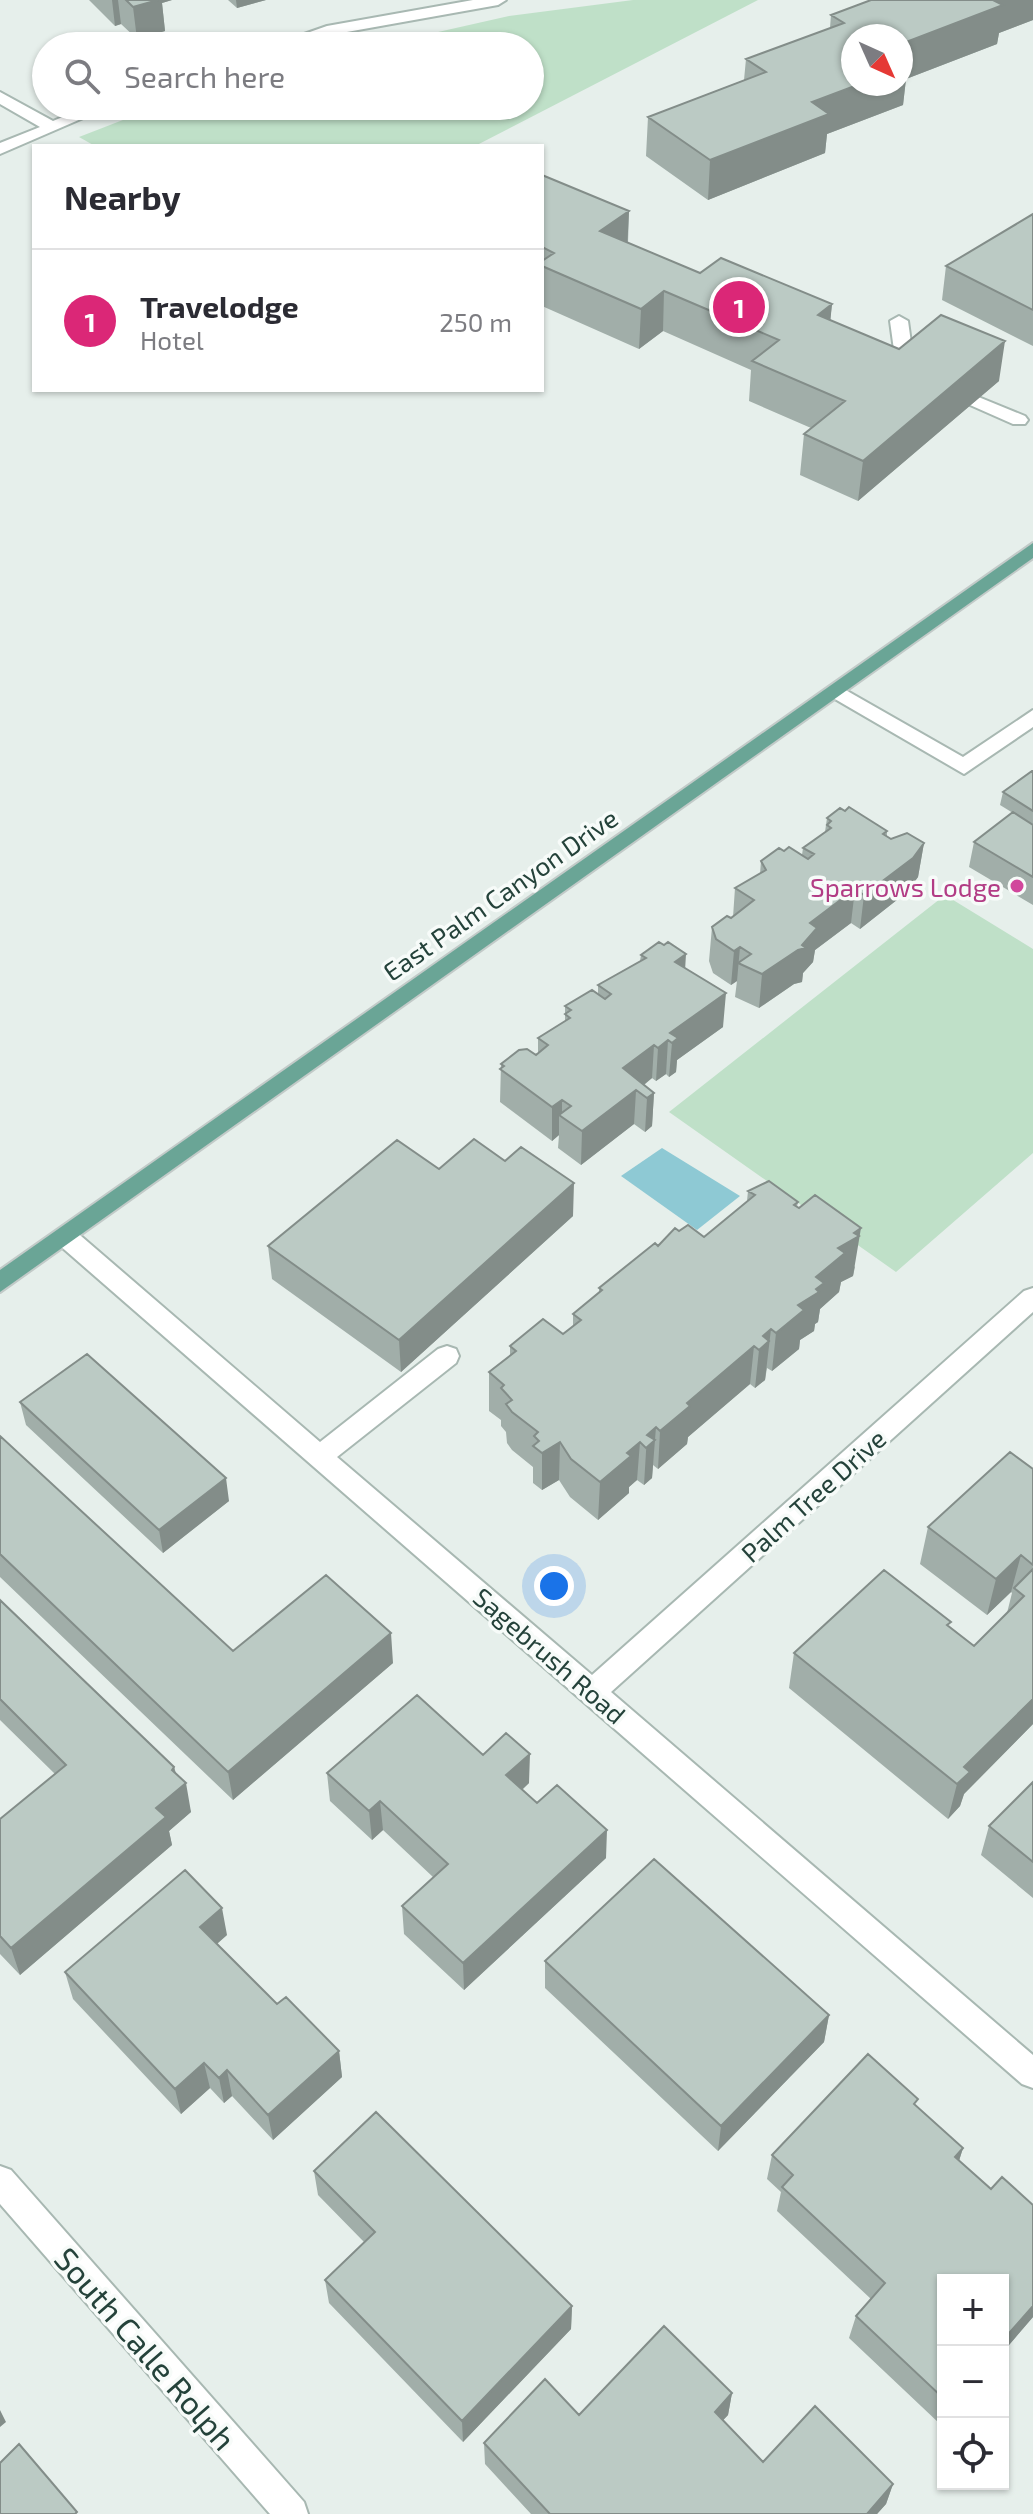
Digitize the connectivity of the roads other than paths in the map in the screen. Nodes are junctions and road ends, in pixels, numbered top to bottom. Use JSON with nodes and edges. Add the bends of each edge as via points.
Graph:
{"nodes":[{"id":1,"x":498,"y":0,"type":"edge"},
{"id":2,"x":324,"y":32,"type":"edge"},
{"id":3,"x":0,"y":97,"type":"edge"},
{"id":4,"x":32,"y":116,"type":"edge"},
{"id":5,"x":40,"y":120,"type":"edge"},
{"id":6,"x":66,"y":120,"type":"edge"},
{"id":7,"x":50,"y":126,"type":"junction"},
{"id":8,"x":0,"y":149,"type":"edge"},
{"id":9,"x":899,"y":321,"type":"dead end"},
{"id":10,"x":916,"y":371,"type":"edge"},
{"id":11,"x":976,"y":401,"type":"edge"},
{"id":12,"x":1019,"y":420,"type":"dead end"},
{"id":13,"x":1033,"y":549,"type":"edge"},
{"id":14,"x":835,"y":690,"type":"junction"},
{"id":15,"x":1033,"y":717,"type":"edge"},
{"id":16,"x":66,"y":1237,"type":"junction"},
{"id":17,"x":0,"y":1283,"type":"edge"},
{"id":18,"x":1033,"y":1298,"type":"edge"},
{"id":19,"x":447,"y":1356,"type":"dead end"},
{"id":20,"x":320,"y":1456,"type":"junction"},
{"id":21,"x":592,"y":1692,"type":"junction"},
{"id":22,"x":1033,"y":2074,"type":"edge"},
{"id":23,"x":0,"y":2181,"type":"edge"},
{"id":24,"x":292,"y":2514,"type":"edge"}],
"edges":[{"from":1,"to":2,"type":"street"},
{"from":3,"to":4,"type":"street"},
{"from":5,"to":7,"type":"street"},
{"from":6,"to":7,"type":"street"},
{"from":7,"to":8,"type":"street"},
{"from":9,"to":10,"type":"street","via":[[903,350]]},
{"from":11,"to":12,"type":"street"},
{"from":13,"to":14,"type":"main road","name":"East Palm Canyon Drive"},
{"from":14,"to":15,"type":"street","via":[[964,767]]},
{"from":14,"to":16,"type":"main road","name":"East Palm Canyon Drive"},
{"from":16,"to":17,"type":"main road","name":"East Palm Canyon Drive"},
{"from":16,"to":20,"type":"street","name":"Sagebrush Road"},
{"from":18,"to":21,"type":"street","name":"Palm Tree Drive"},
{"from":19,"to":20,"type":"street"},
{"from":20,"to":21,"type":"street","name":"Sagebrush Road"},
{"from":21,"to":22,"type":"street","name":"Sagebrush Road"},
{"from":23,"to":24,"type":"street","name":"South Calle Rolph"}]}
